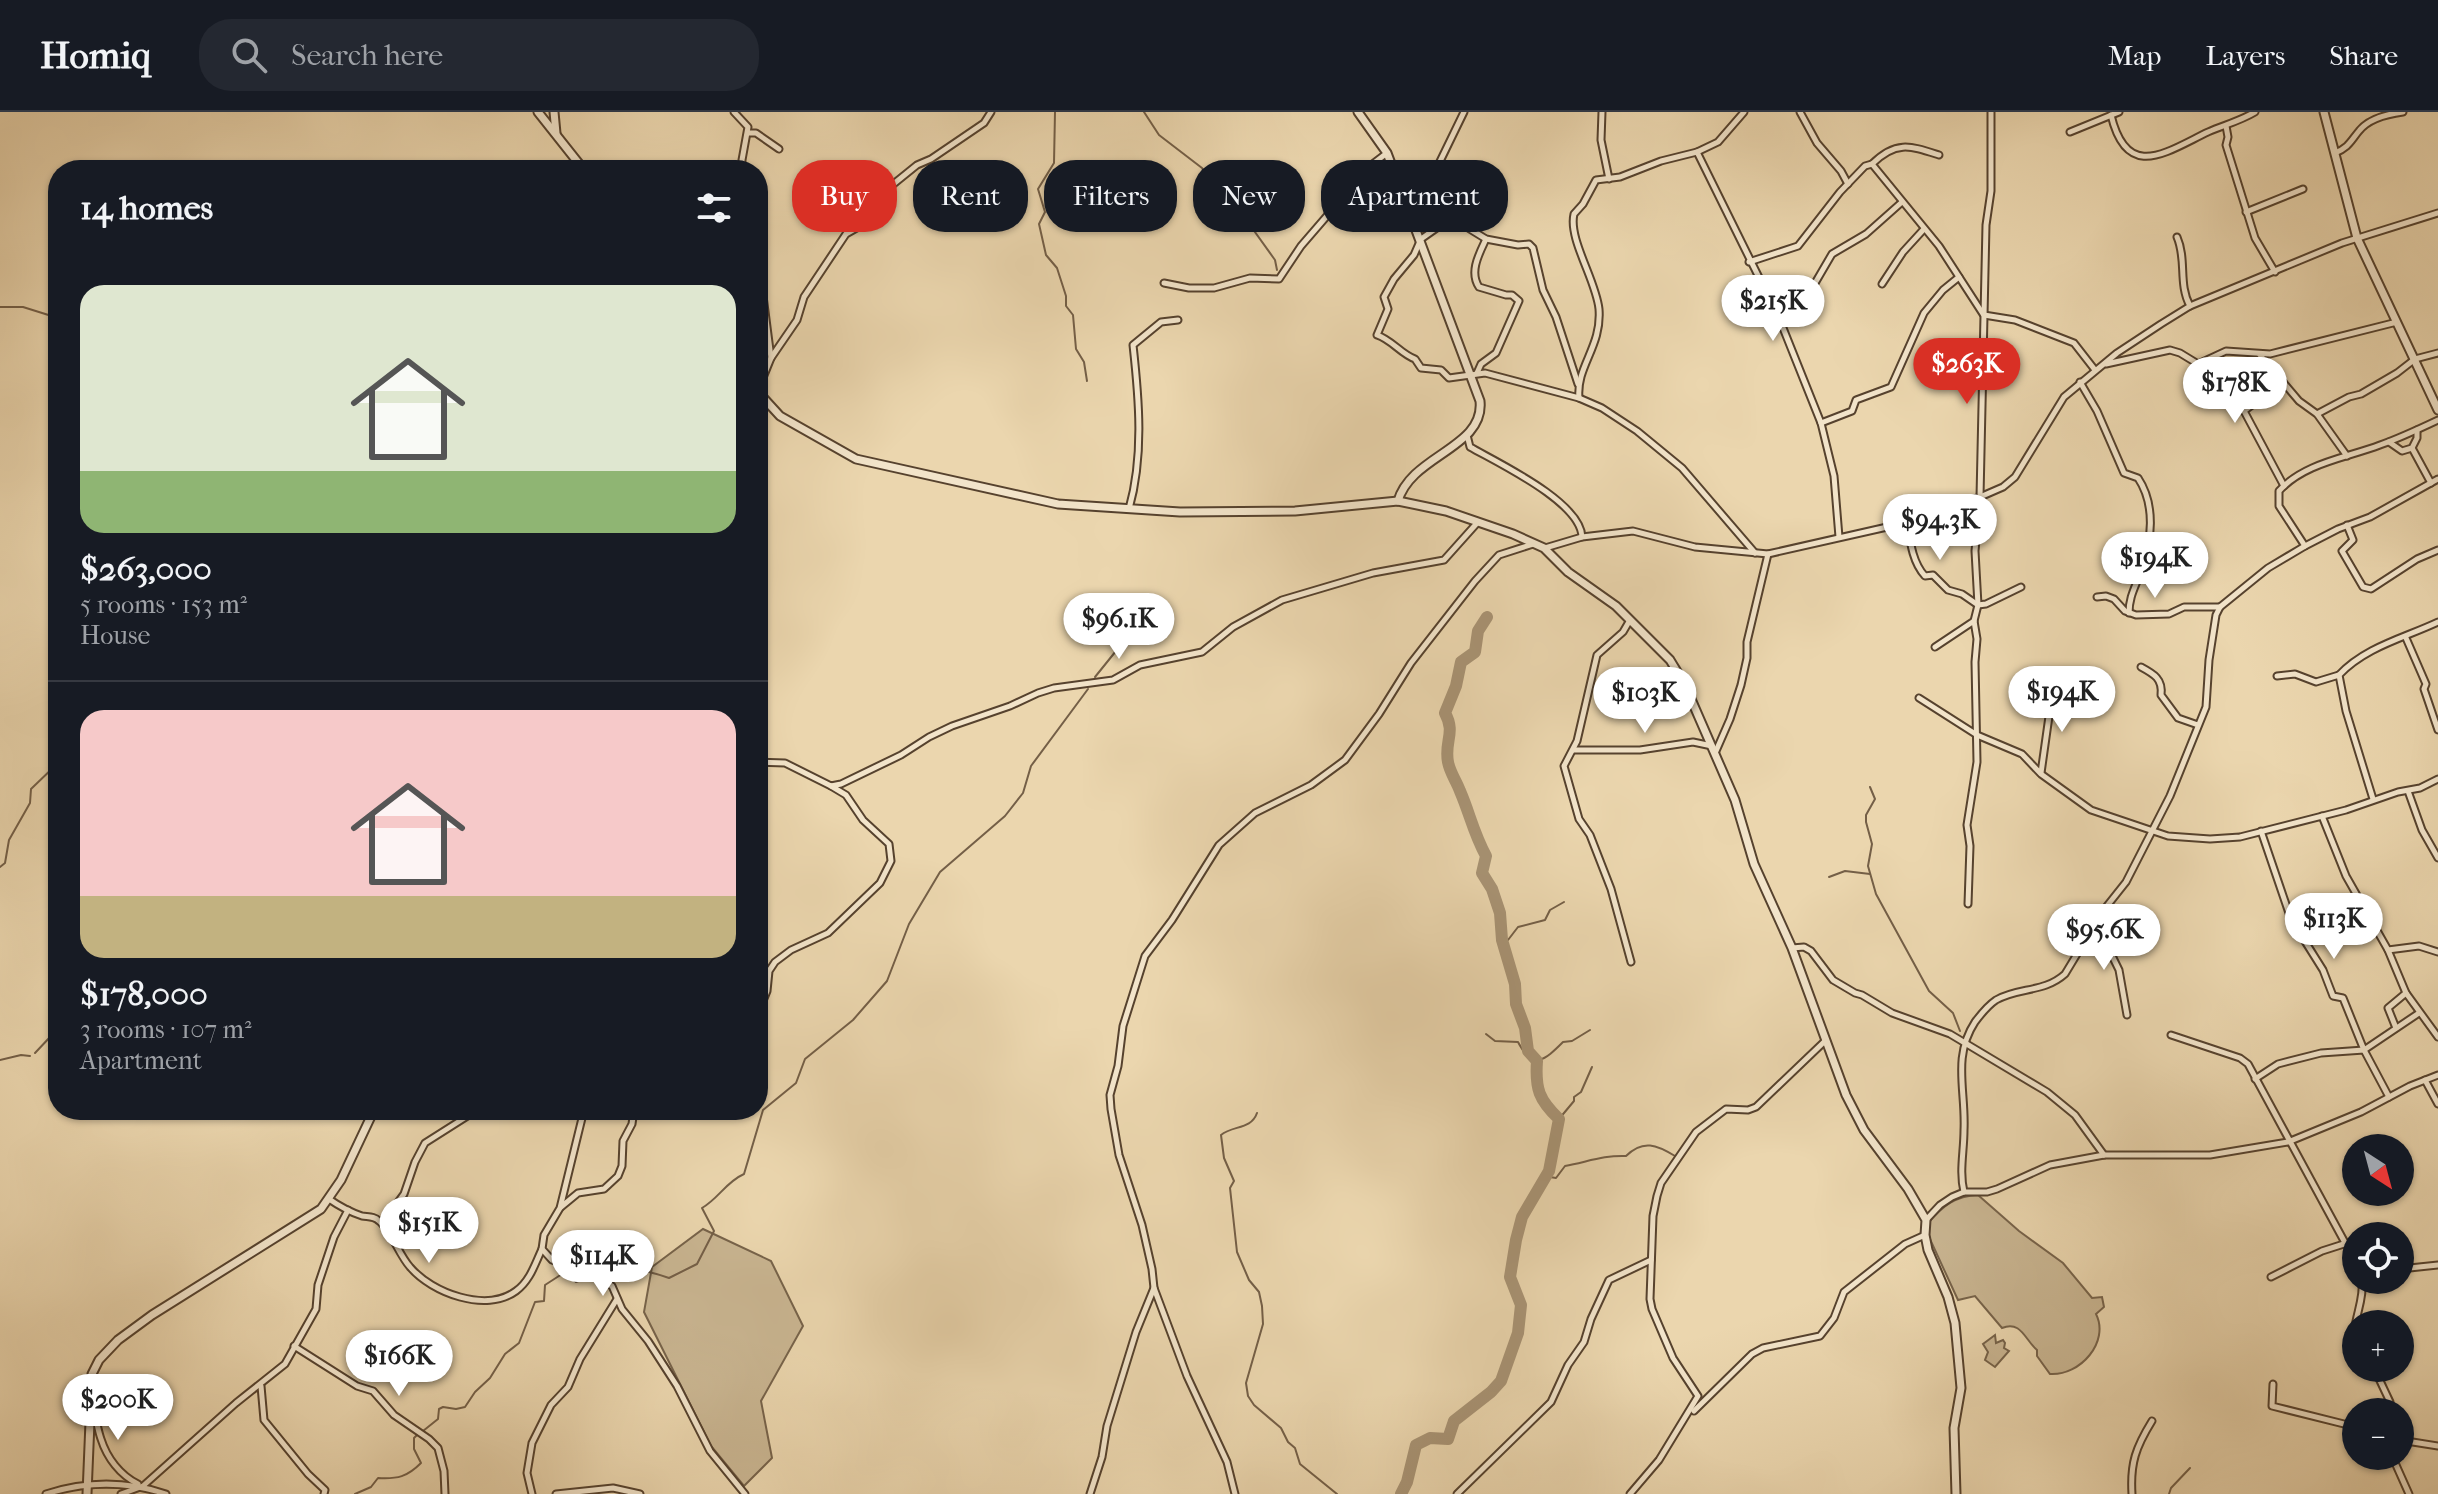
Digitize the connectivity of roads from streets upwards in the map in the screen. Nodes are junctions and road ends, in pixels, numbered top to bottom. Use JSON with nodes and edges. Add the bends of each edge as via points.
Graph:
{"nodes":[{"id":1,"x":538,"y":112,"type":"edge"},
{"id":2,"x":554,"y":112,"type":"edge"},
{"id":3,"x":734,"y":112,"type":"edge"},
{"id":4,"x":991,"y":112,"type":"edge"},
{"id":5,"x":1358,"y":112,"type":"edge"},
{"id":6,"x":1464,"y":112,"type":"edge"},
{"id":7,"x":1602,"y":112,"type":"edge"},
{"id":8,"x":1744,"y":112,"type":"edge"},
{"id":9,"x":1800,"y":112,"type":"edge"},
{"id":10,"x":1991,"y":112,"type":"edge"},
{"id":11,"x":2119,"y":112,"type":"edge"},
{"id":12,"x":2255,"y":112,"type":"edge"},
{"id":13,"x":2324,"y":112,"type":"edge"},
{"id":14,"x":2403,"y":112,"type":"edge"},
{"id":15,"x":2111,"y":115,"type":"junction"},
{"id":16,"x":2226,"y":126,"type":"junction"},
{"id":17,"x":2070,"y":132,"type":"dead end"},
{"id":18,"x":556,"y":133,"type":"junction"},
{"id":19,"x":748,"y":133,"type":"junction"},
{"id":20,"x":779,"y":149,"type":"dead end"},
{"id":21,"x":1697,"y":152,"type":"junction"},
{"id":22,"x":1387,"y":153,"type":"junction"},
{"id":23,"x":2334,"y":153,"type":"junction"},
{"id":24,"x":1939,"y":155,"type":"dead end"},
{"id":25,"x":576,"y":160,"type":"edge"},
{"id":26,"x":743,"y":160,"type":"edge"},
{"id":27,"x":1390,"y":160,"type":"edge"},
{"id":28,"x":1441,"y":160,"type":"edge"},
{"id":29,"x":1872,"y":164,"type":"junction"},
{"id":30,"x":1609,"y":179,"type":"junction"},
{"id":31,"x":1848,"y":184,"type":"junction"},
{"id":32,"x":2303,"y":189,"type":"dead end"},
{"id":33,"x":1902,"y":202,"type":"junction"},
{"id":34,"x":2246,"y":212,"type":"junction"},
{"id":35,"x":2438,"y":213,"type":"edge"},
{"id":36,"x":1924,"y":229,"type":"junction"},
{"id":37,"x":1418,"y":232,"type":"edge"},
{"id":38,"x":2177,"y":237,"type":"dead end"},
{"id":39,"x":2357,"y":238,"type":"junction"},
{"id":40,"x":1421,"y":239,"type":"junction"},
{"id":41,"x":1486,"y":239,"type":"junction"},
{"id":42,"x":1749,"y":262,"type":"junction"},
{"id":43,"x":2275,"y":272,"type":"junction"},
{"id":44,"x":1959,"y":277,"type":"junction"},
{"id":45,"x":1164,"y":283,"type":"dead end"},
{"id":46,"x":1882,"y":284,"type":"dead end"},
{"id":47,"x":2190,"y":306,"type":"junction"},
{"id":48,"x":1773,"y":307,"type":"junction"},
{"id":49,"x":1984,"y":315,"type":"junction"},
{"id":50,"x":1178,"y":320,"type":"dead end"},
{"id":51,"x":2397,"y":322,"type":"junction"},
{"id":52,"x":768,"y":335,"type":"edge"},
{"id":53,"x":2438,"y":353,"type":"edge"},
{"id":54,"x":2260,"y":355,"type":"junction"},
{"id":55,"x":771,"y":358,"type":"junction"},
{"id":56,"x":2415,"y":359,"type":"junction"},
{"id":57,"x":768,"y":366,"type":"edge"},
{"id":58,"x":2097,"y":368,"type":"junction"},
{"id":59,"x":1474,"y":373,"type":"junction"},
{"id":60,"x":2080,"y":382,"type":"junction"},
{"id":61,"x":2283,"y":382,"type":"junction"},
{"id":62,"x":1578,"y":384,"type":"junction"},
{"id":63,"x":1579,"y":398,"type":"junction"},
{"id":64,"x":768,"y":403,"type":"edge"},
{"id":65,"x":2438,"y":410,"type":"edge"},
{"id":66,"x":2317,"y":414,"type":"junction"},
{"id":67,"x":2438,"y":420,"type":"edge"},
{"id":68,"x":1821,"y":423,"type":"junction"},
{"id":69,"x":2417,"y":430,"type":"junction"},
{"id":70,"x":1467,"y":435,"type":"junction"},
{"id":71,"x":2389,"y":442,"type":"junction"},
{"id":72,"x":2412,"y":448,"type":"junction"},
{"id":73,"x":2347,"y":456,"type":"junction"},
{"id":74,"x":2438,"y":479,"type":"edge"},
{"id":75,"x":2431,"y":483,"type":"junction"},
{"id":76,"x":2284,"y":486,"type":"junction"},
{"id":77,"x":1980,"y":497,"type":"junction"},
{"id":78,"x":1398,"y":501,"type":"junction"},
{"id":79,"x":1129,"y":510,"type":"junction"},
{"id":80,"x":1479,"y":521,"type":"junction"},
{"id":81,"x":1907,"y":521,"type":"junction"},
{"id":82,"x":2347,"y":525,"type":"junction"},
{"id":83,"x":1582,"y":537,"type":"junction"},
{"id":84,"x":1839,"y":537,"type":"junction"},
{"id":85,"x":1534,"y":544,"type":"junction"},
{"id":86,"x":2305,"y":546,"type":"junction"},
{"id":87,"x":1544,"y":548,"type":"junction"},
{"id":88,"x":2438,"y":550,"type":"edge"},
{"id":89,"x":1755,"y":553,"type":"junction"},
{"id":90,"x":1768,"y":554,"type":"junction"},
{"id":91,"x":2021,"y":587,"type":"dead end"},
{"id":92,"x":2097,"y":597,"type":"dead end"},
{"id":93,"x":1978,"y":605,"type":"junction"},
{"id":94,"x":2220,"y":607,"type":"junction"},
{"id":95,"x":2129,"y":613,"type":"junction"},
{"id":96,"x":1630,"y":620,"type":"junction"},
{"id":97,"x":1974,"y":621,"type":"junction"},
{"id":98,"x":2438,"y":622,"type":"edge"},
{"id":99,"x":2406,"y":638,"type":"junction"},
{"id":100,"x":1935,"y":647,"type":"dead end"},
{"id":101,"x":2141,"y":667,"type":"dead end"},
{"id":102,"x":2339,"y":675,"type":"junction"},
{"id":103,"x":2277,"y":676,"type":"dead end"},
{"id":104,"x":2053,"y":688,"type":"dead end"},
{"id":105,"x":1919,"y":698,"type":"dead end"},
{"id":106,"x":2198,"y":725,"type":"junction"},
{"id":107,"x":2438,"y":730,"type":"edge"},
{"id":108,"x":1977,"y":735,"type":"junction"},
{"id":109,"x":1714,"y":749,"type":"junction"},
{"id":110,"x":1574,"y":750,"type":"junction"},
{"id":111,"x":768,"y":762,"type":"edge"},
{"id":112,"x":2041,"y":774,"type":"junction"},
{"id":113,"x":2438,"y":779,"type":"edge"},
{"id":114,"x":831,"y":786,"type":"junction"},
{"id":115,"x":2408,"y":791,"type":"junction"},
{"id":116,"x":2373,"y":799,"type":"junction"},
{"id":117,"x":2322,"y":816,"type":"junction"},
{"id":118,"x":2261,"y":831,"type":"junction"},
{"id":119,"x":2152,"y":832,"type":"junction"},
{"id":120,"x":2438,"y":858,"type":"edge"},
{"id":121,"x":1968,"y":904,"type":"dead end"},
{"id":122,"x":2096,"y":923,"type":"junction"},
{"id":123,"x":1792,"y":948,"type":"junction"},
{"id":124,"x":2388,"y":950,"type":"junction"},
{"id":125,"x":2438,"y":952,"type":"edge"},
{"id":126,"x":1631,"y":962,"type":"dead end"},
{"id":127,"x":768,"y":981,"type":"edge"},
{"id":128,"x":2406,"y":993,"type":"junction"},
{"id":129,"x":2419,"y":1013,"type":"junction"},
{"id":130,"x":2127,"y":1015,"type":"dead end"},
{"id":131,"x":2396,"y":1028,"type":"junction"},
{"id":132,"x":2171,"y":1035,"type":"dead end"},
{"id":133,"x":2438,"y":1037,"type":"edge"},
{"id":134,"x":1825,"y":1041,"type":"junction"},
{"id":135,"x":1966,"y":1042,"type":"junction"},
{"id":136,"x":2364,"y":1050,"type":"junction"},
{"id":137,"x":2438,"y":1075,"type":"edge"},
{"id":138,"x":2255,"y":1079,"type":"junction"},
{"id":139,"x":2424,"y":1080,"type":"junction"},
{"id":140,"x":2389,"y":1097,"type":"junction"},
{"id":141,"x":2438,"y":1104,"type":"edge"},
{"id":142,"x":370,"y":1120,"type":"edge"},
{"id":143,"x":461,"y":1120,"type":"edge"},
{"id":144,"x":582,"y":1120,"type":"edge"},
{"id":145,"x":633,"y":1120,"type":"edge"},
{"id":146,"x":2288,"y":1142,"type":"junction"},
{"id":147,"x":2104,"y":1155,"type":"junction"},
{"id":148,"x":1964,"y":1192,"type":"junction"},
{"id":149,"x":329,"y":1199,"type":"junction"},
{"id":150,"x":560,"y":1208,"type":"junction"},
{"id":151,"x":348,"y":1210,"type":"junction"},
{"id":152,"x":1926,"y":1220,"type":"junction"},
{"id":153,"x":383,"y":1223,"type":"junction"},
{"id":154,"x":2342,"y":1234,"type":"edge"},
{"id":155,"x":1925,"y":1235,"type":"junction"},
{"id":156,"x":2342,"y":1245,"type":"edge"},
{"id":157,"x":542,"y":1249,"type":"junction"},
{"id":158,"x":1651,"y":1260,"type":"junction"},
{"id":159,"x":2438,"y":1265,"type":"edge"},
{"id":160,"x":2414,"y":1268,"type":"edge"},
{"id":161,"x":2271,"y":1277,"type":"dead end"},
{"id":162,"x":1154,"y":1288,"type":"junction"},
{"id":163,"x":618,"y":1298,"type":"junction"},
{"id":164,"x":294,"y":1346,"type":"junction"},
{"id":165,"x":2273,"y":1384,"type":"dead end"},
{"id":166,"x":261,"y":1386,"type":"junction"},
{"id":167,"x":91,"y":1407,"type":"junction"},
{"id":168,"x":2152,"y":1421,"type":"dead end"},
{"id":169,"x":1683,"y":1424,"type":"junction"},
{"id":170,"x":2342,"y":1424,"type":"edge"},
{"id":171,"x":2414,"y":1442,"type":"edge"},
{"id":172,"x":2438,"y":1446,"type":"edge"},
{"id":173,"x":2398,"y":1470,"type":"edge"},
{"id":174,"x":143,"y":1486,"type":"junction"},
{"id":175,"x":87,"y":1489,"type":"edge"},
{"id":176,"x":46,"y":1494,"type":"edge"},
{"id":177,"x":121,"y":1494,"type":"edge"},
{"id":178,"x":166,"y":1494,"type":"edge"},
{"id":179,"x":324,"y":1494,"type":"edge"},
{"id":180,"x":445,"y":1494,"type":"edge"},
{"id":181,"x":532,"y":1494,"type":"edge"},
{"id":182,"x":556,"y":1494,"type":"edge"},
{"id":183,"x":640,"y":1494,"type":"edge"},
{"id":184,"x":745,"y":1494,"type":"edge"},
{"id":185,"x":1090,"y":1494,"type":"edge"},
{"id":186,"x":1235,"y":1494,"type":"edge"},
{"id":187,"x":1457,"y":1494,"type":"edge"},
{"id":188,"x":1630,"y":1494,"type":"edge"},
{"id":189,"x":1956,"y":1494,"type":"edge"},
{"id":190,"x":2132,"y":1494,"type":"edge"},
{"id":191,"x":2409,"y":1494,"type":"edge"}],
"edges":[{"from":1,"to":18,"type":"street"},
{"from":2,"to":18,"type":"street"},
{"from":3,"to":19,"type":"street"},
{"from":4,"to":55,"type":"street","via":[[984,123],[891,186],[860,226],[846,234]]},
{"from":5,"to":22,"type":"street"},
{"from":6,"to":28,"type":"street"},
{"from":7,"to":30,"type":"street"},
{"from":8,"to":21,"type":"street","via":[[1718,142]]},
{"from":9,"to":31,"type":"street"},
{"from":10,"to":49,"type":"street"},
{"from":11,"to":15,"type":"street"},
{"from":12,"to":16,"type":"street"},
{"from":13,"to":23,"type":"street"},
{"from":14,"to":23,"type":"street","via":[[2364,125],[2349,147]]},
{"from":15,"to":16,"type":"street","via":[[2120,141],[2145,158]]},
{"from":15,"to":17,"type":"street"},
{"from":16,"to":34,"type":"street","via":[[2226,145]]},
{"from":18,"to":25,"type":"street"},
{"from":19,"to":20,"type":"street"},
{"from":19,"to":26,"type":"street"},
{"from":21,"to":30,"type":"street"},
{"from":21,"to":42,"type":"street"},
{"from":22,"to":27,"type":"street"},
{"from":22,"to":45,"type":"street","via":[[1301,246],[1279,279],[1250,278],[1214,288]]},
{"from":23,"to":39,"type":"street"},
{"from":24,"to":29,"type":"street","via":[[1907,145]]},
{"from":29,"to":31,"type":"street"},
{"from":29,"to":33,"type":"street"},
{"from":30,"to":62,"type":"street","via":[[1596,180],[1572,219],[1599,311],[1594,349]]},
{"from":31,"to":42,"type":"street","via":[[1798,246]]},
{"from":32,"to":34,"type":"street"},
{"from":33,"to":36,"type":"street"},
{"from":33,"to":48,"type":"street","via":[[1866,234],[1832,254],[1811,290]]},
{"from":34,"to":43,"type":"street"},
{"from":35,"to":39,"type":"street"},
{"from":36,"to":44,"type":"street"},
{"from":36,"to":46,"type":"street"},
{"from":37,"to":40,"type":"street"},
{"from":38,"to":47,"type":"street"},
{"from":39,"to":43,"type":"street"},
{"from":39,"to":51,"type":"street"},
{"from":40,"to":41,"type":"street","via":[[1441,225],[1460,223]]},
{"from":40,"to":59,"type":"street"},
{"from":40,"to":59,"type":"street","via":[[1384,297],[1388,309],[1377,335],[1421,368],[1441,370],[1449,378]]},
{"from":41,"to":59,"type":"street","via":[[1474,279],[1479,287],[1519,301],[1496,353]]},
{"from":41,"to":62,"type":"street","via":[[1533,248]]},
{"from":42,"to":48,"type":"street"},
{"from":43,"to":47,"type":"street"},
{"from":44,"to":49,"type":"street"},
{"from":44,"to":68,"type":"street","via":[[1924,313],[1891,387],[1856,400],[1852,411]]},
{"from":47,"to":58,"type":"street"},
{"from":48,"to":68,"type":"street"},
{"from":49,"to":58,"type":"street","via":[[2015,320],[2074,343]]},
{"from":49,"to":77,"type":"street"},
{"from":50,"to":79,"type":"street","via":[[1161,322],[1133,345],[1140,457]]},
{"from":51,"to":54,"type":"street"},
{"from":51,"to":56,"type":"street"},
{"from":52,"to":55,"type":"street"},
{"from":53,"to":56,"type":"street"},
{"from":54,"to":58,"type":"street","via":[[2226,351],[2198,364],[2170,350]]},
{"from":54,"to":61,"type":"street"},
{"from":55,"to":57,"type":"street"},
{"from":56,"to":65,"type":"street"},
{"from":56,"to":66,"type":"street","via":[[2361,394]]},
{"from":58,"to":60,"type":"street"},
{"from":59,"to":63,"type":"street"},
{"from":59,"to":70,"type":"street","via":[[1481,411]]},
{"from":60,"to":77,"type":"street","via":[[2057,407],[2015,477]]},
{"from":60,"to":95,"type":"street","via":[[2124,473],[2138,478],[2149,500],[2147,551]]},
{"from":61,"to":66,"type":"street"},
{"from":61,"to":76,"type":"street","via":[[2244,411]]},
{"from":62,"to":63,"type":"street"},
{"from":63,"to":89,"type":"street","via":[[1614,415],[1668,455]]},
{"from":64,"to":79,"type":"street","via":[[780,416],[856,459],[1058,504]]},
{"from":66,"to":73,"type":"street"},
{"from":67,"to":69,"type":"street"},
{"from":68,"to":84,"type":"street","via":[[1834,476]]},
{"from":69,"to":71,"type":"street"},
{"from":69,"to":72,"type":"street"},
{"from":70,"to":78,"type":"street","via":[[1413,476]]},
{"from":70,"to":83,"type":"street","via":[[1470,447],[1569,510]]},
{"from":71,"to":72,"type":"street","via":[[2402,451]]},
{"from":71,"to":73,"type":"street"},
{"from":72,"to":75,"type":"street"},
{"from":73,"to":76,"type":"street","via":[[2309,469]]},
{"from":74,"to":75,"type":"street"},
{"from":75,"to":82,"type":"street"},
{"from":76,"to":86,"type":"street","via":[[2279,506]]},
{"from":77,"to":81,"type":"street"},
{"from":77,"to":93,"type":"street"},
{"from":78,"to":79,"type":"street","via":[[1295,511]]},
{"from":78,"to":80,"type":"street"},
{"from":80,"to":85,"type":"street"},
{"from":80,"to":114,"type":"street","via":[[1444,560],[1282,600],[1233,627],[1202,652],[1140,665],[1113,680],[1038,693],[952,726]]},
{"from":81,"to":84,"type":"street"},
{"from":81,"to":93,"type":"street","via":[[1921,573],[1933,575],[1948,590]]},
{"from":82,"to":86,"type":"street"},
{"from":82,"to":88,"type":"street","via":[[2353,540],[2342,551],[2363,587],[2371,589]]},
{"from":83,"to":87,"type":"street"},
{"from":83,"to":89,"type":"street","via":[[1633,531],[1695,547]]},
{"from":84,"to":90,"type":"street"},
{"from":85,"to":87,"type":"street"},
{"from":85,"to":162,"type":"street","via":[[1499,555],[1475,581],[1345,760],[1311,785],[1255,813],[1219,845],[1145,956],[1123,1026],[1110,1095],[1119,1155],[1142,1225]]},
{"from":86,"to":94,"type":"street"},
{"from":87,"to":96,"type":"street"},
{"from":89,"to":90,"type":"street"},
{"from":90,"to":109,"type":"street","via":[[1741,685]]},
{"from":91,"to":93,"type":"street"},
{"from":92,"to":95,"type":"street","via":[[2114,599]]},
{"from":93,"to":97,"type":"street"},
{"from":94,"to":95,"type":"street"},
{"from":94,"to":106,"type":"street","via":[[2206,707]]},
{"from":96,"to":109,"type":"street","via":[[1670,660]]},
{"from":96,"to":110,"type":"street","via":[[1597,655]]},
{"from":97,"to":100,"type":"street"},
{"from":97,"to":108,"type":"street"},
{"from":98,"to":99,"type":"street"},
{"from":99,"to":102,"type":"street","via":[[2361,654]]},
{"from":99,"to":107,"type":"street"},
{"from":101,"to":106,"type":"street","via":[[2158,679],[2161,695],[2178,718]]},
{"from":102,"to":103,"type":"street","via":[[2316,682],[2295,674]]},
{"from":102,"to":116,"type":"street"},
{"from":104,"to":112,"type":"street"},
{"from":105,"to":108,"type":"street"},
{"from":106,"to":119,"type":"street"},
{"from":108,"to":112,"type":"street","via":[[2022,754]]},
{"from":108,"to":121,"type":"street","via":[[1967,825]]},
{"from":109,"to":110,"type":"street","via":[[1693,742],[1640,750]]},
{"from":109,"to":123,"type":"street","via":[[1754,864]]},
{"from":110,"to":126,"type":"street","via":[[1564,766],[1566,774],[1579,819],[1611,889]]},
{"from":111,"to":114,"type":"street","via":[[785,763]]},
{"from":112,"to":119,"type":"street","via":[[2091,810]]},
{"from":113,"to":115,"type":"street"},
{"from":114,"to":127,"type":"street","via":[[846,795],[889,844],[891,861],[880,883],[828,933],[775,962]]},
{"from":115,"to":116,"type":"street"},
{"from":115,"to":120,"type":"street"},
{"from":116,"to":117,"type":"street"},
{"from":117,"to":118,"type":"street"},
{"from":117,"to":124,"type":"street","via":[[2346,876]]},
{"from":118,"to":119,"type":"street","via":[[2210,839]]},
{"from":118,"to":136,"type":"street","via":[[2291,919],[2333,996],[2343,998]]},
{"from":119,"to":122,"type":"street","via":[[2126,882]]},
{"from":122,"to":130,"type":"street","via":[[2119,970]]},
{"from":122,"to":135,"type":"street","via":[[2065,974],[2031,991],[1997,999],[1983,1011]]},
{"from":123,"to":134,"type":"street"},
{"from":123,"to":135,"type":"street","via":[[1811,951],[1833,980],[1892,1013]]},
{"from":124,"to":125,"type":"street","via":[[2419,946]]},
{"from":124,"to":128,"type":"street"},
{"from":128,"to":129,"type":"street"},
{"from":128,"to":131,"type":"street","via":[[2388,1008]]},
{"from":129,"to":131,"type":"street"},
{"from":129,"to":133,"type":"street"},
{"from":131,"to":136,"type":"street"},
{"from":132,"to":138,"type":"street","via":[[2240,1058]]},
{"from":134,"to":152,"type":"street","via":[[1856,1117]]},
{"from":134,"to":158,"type":"street","via":[[1756,1107],[1726,1109],[1687,1143],[1657,1196]]},
{"from":135,"to":147,"type":"street","via":[[2060,1101]]},
{"from":135,"to":148,"type":"street","via":[[1960,1071]]},
{"from":136,"to":138,"type":"street","via":[[2278,1064]]},
{"from":136,"to":140,"type":"street"},
{"from":137,"to":139,"type":"street"},
{"from":138,"to":146,"type":"street"},
{"from":139,"to":140,"type":"street"},
{"from":139,"to":141,"type":"street"},
{"from":140,"to":146,"type":"street"},
{"from":142,"to":149,"type":"street"},
{"from":143,"to":153,"type":"street","via":[[425,1143],[404,1194]]},
{"from":144,"to":150,"type":"street"},
{"from":145,"to":150,"type":"street","via":[[618,1176],[604,1189],[578,1193]]},
{"from":146,"to":147,"type":"street","via":[[2210,1155]]},
{"from":146,"to":154,"type":"street"},
{"from":147,"to":148,"type":"street","via":[[2050,1165],[1987,1192]]},
{"from":148,"to":152,"type":"street"},
{"from":149,"to":151,"type":"street"},
{"from":149,"to":167,"type":"street","via":[[312,1216],[118,1340],[92,1374]]},
{"from":150,"to":157,"type":"street"},
{"from":151,"to":153,"type":"street"},
{"from":151,"to":164,"type":"street","via":[[318,1285],[316,1309]]},
{"from":152,"to":155,"type":"street"},
{"from":153,"to":157,"type":"street","via":[[420,1277],[471,1299],[516,1292],[531,1276]]},
{"from":155,"to":169,"type":"street","via":[[1905,1244],[1844,1292],[1820,1336],[1752,1354]]},
{"from":155,"to":189,"type":"street","via":[[1955,1323],[1961,1388],[1954,1428]]},
{"from":156,"to":161,"type":"street"},
{"from":157,"to":163,"type":"street","via":[[552,1260],[612,1286]]},
{"from":158,"to":169,"type":"street","via":[[1652,1309],[1673,1358],[1698,1396]]},
{"from":158,"to":187,"type":"street","via":[[1609,1280],[1584,1342],[1551,1402]]},
{"from":159,"to":160,"type":"street"},
{"from":162,"to":185,"type":"street","via":[[1136,1332]]},
{"from":162,"to":186,"type":"street","via":[[1227,1462]]},
{"from":163,"to":181,"type":"street","via":[[532,1443],[527,1473]]},
{"from":163,"to":184,"type":"street","via":[[677,1386],[710,1451]]},
{"from":164,"to":166,"type":"street","via":[[285,1364]]},
{"from":164,"to":180,"type":"street","via":[[373,1391],[394,1415],[429,1439],[438,1448]]},
{"from":165,"to":170,"type":"street","via":[[2272,1406]]},
{"from":166,"to":174,"type":"street"},
{"from":166,"to":179,"type":"street","via":[[264,1420]]},
{"from":167,"to":174,"type":"street","via":[[101,1442],[116,1468]]},
{"from":167,"to":175,"type":"street"},
{"from":168,"to":190,"type":"street","via":[[2136,1447]]},
{"from":169,"to":188,"type":"street"},
{"from":171,"to":172,"type":"street"},
{"from":173,"to":191,"type":"street"},
{"from":174,"to":175,"type":"street"},
{"from":174,"to":177,"type":"street"},
{"from":174,"to":178,"type":"street"},
{"from":175,"to":176,"type":"street"},
{"from":182,"to":183,"type":"street","via":[[613,1488]]}]}
